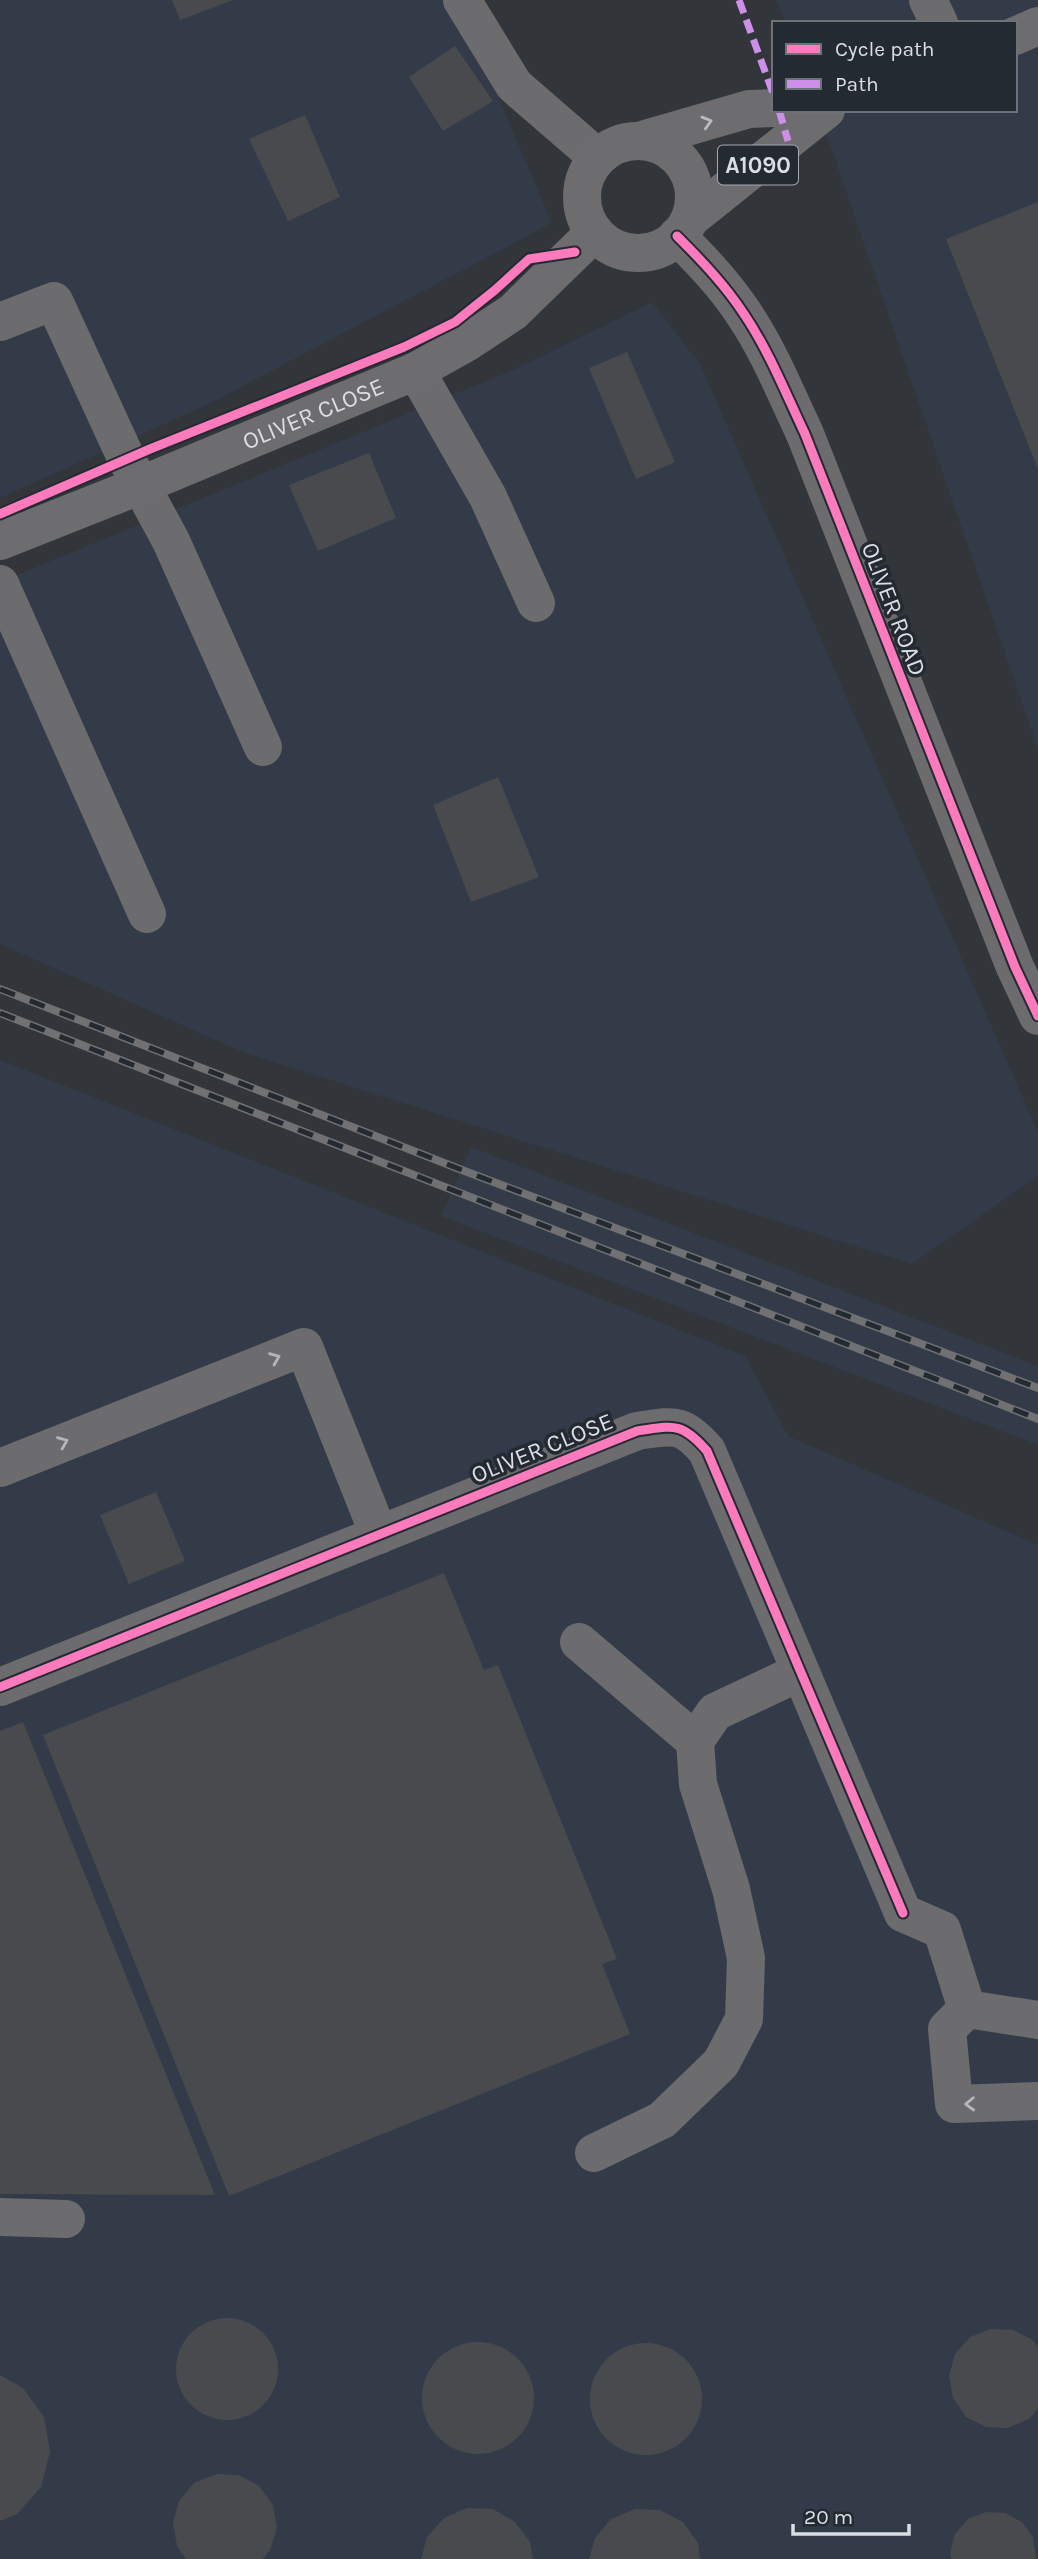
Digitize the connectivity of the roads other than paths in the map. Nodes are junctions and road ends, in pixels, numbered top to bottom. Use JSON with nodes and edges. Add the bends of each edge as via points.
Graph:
{"nodes":[{"id":1,"x":462,"y":0,"type":"edge"},
{"id":2,"x":928,"y":0,"type":"edge"},
{"id":3,"x":938,"y":21,"type":"edge"},
{"id":4,"x":1038,"y":26,"type":"edge"},
{"id":5,"x":1017,"y":35,"type":"edge"},
{"id":6,"x":772,"y":108,"type":"edge"},
{"id":7,"x":824,"y":112,"type":"edge"},
{"id":8,"x":642,"y":141,"type":"junction"},
{"id":9,"x":597,"y":157,"type":"junction"},
{"id":10,"x":684,"y":228,"type":"junction"},
{"id":11,"x":594,"y":233,"type":"junction"},
{"id":12,"x":0,"y":322,"type":"edge"},
{"id":13,"x":416,"y":371,"type":"junction"},
{"id":14,"x":139,"y":486,"type":"junction"},
{"id":15,"x":0,"y":541,"type":"edge"},
{"id":16,"x":0,"y":584,"type":"edge"},
{"id":17,"x":536,"y":603,"type":"dead end"},
{"id":18,"x":262,"y":747,"type":"dead end"},
{"id":19,"x":147,"y":914,"type":"dead end"},
{"id":20,"x":1038,"y":1016,"type":"edge"},
{"id":21,"x":0,"y":1468,"type":"edge"},
{"id":22,"x":379,"y":1535,"type":"junction"},
{"id":23,"x":579,"y":1642,"type":"dead end"},
{"id":24,"x":800,"y":1671,"type":"junction"},
{"id":25,"x":4,"y":1675,"type":"edge"},
{"id":26,"x":695,"y":1741,"type":"junction"},
{"id":27,"x":967,"y":2009,"type":"junction"},
{"id":28,"x":1038,"y":2020,"type":"edge"},
{"id":29,"x":1038,"y":2101,"type":"edge"},
{"id":30,"x":594,"y":2153,"type":"dead end"},
{"id":31,"x":0,"y":2217,"type":"edge"},
{"id":32,"x":66,"y":2219,"type":"dead end"}],
"edges":[{"from":1,"to":9,"type":"street","via":[[514,85]]},
{"from":2,"to":3,"type":"street"},
{"from":4,"to":5,"type":"main road"},
{"from":8,"to":6,"type":"main road","number":"A1090","one_way":true,"via":[[749,109]]},
{"from":7,"to":10,"type":"main road","number":"A1090"},
{"from":8,"to":9,"type":"main road","via":[[618,145]]},
{"from":8,"to":10,"type":"main road","via":[[674,153],[686,167],[694,201]]},
{"from":9,"to":11,"type":"main road","via":[[582,194],[586,219]]},
{"from":10,"to":11,"type":"main road","via":[[662,248],[644,253],[608,245]]},
{"from":10,"to":20,"type":"street","name":"OLIVER ROAD","via":[[744,314],[804,435]]},
{"from":11,"to":13,"type":"main road","name":"OLIVER CLOSE","via":[[513,312]]},
{"from":12,"to":14,"type":"street","via":[[54,301]]},
{"from":13,"to":14,"type":"main road","name":"OLIVER CLOSE"},
{"from":13,"to":17,"type":"street","via":[[488,497]]},
{"from":14,"to":15,"type":"main road","name":"OLIVER CLOSE"},
{"from":14,"to":18,"type":"street","via":[[171,541]]},
{"from":16,"to":19,"type":"street"},
{"from":21,"to":22,"type":"street","one_way":true,"via":[[303,1347]]},
{"from":22,"to":24,"type":"street","name":"OLIVER CLOSE","via":[[637,1431],[671,1427],[692,1434],[707,1451]]},
{"from":22,"to":25,"type":"street","name":"OLIVER CLOSE"},
{"from":23,"to":26,"type":"street"},
{"from":24,"to":26,"type":"street","via":[[715,1712]]},
{"from":24,"to":27,"type":"street","name":"OLIVER CLOSE","via":[[903,1913],[942,1930]]},
{"from":26,"to":30,"type":"street","via":[[698,1784],[732,1889],[746,1958],[744,2019],[721,2063],[662,2120]]},
{"from":27,"to":28,"type":"street"},
{"from":29,"to":27,"type":"street","one_way":true,"via":[[954,2104],[947,2029]]},
{"from":31,"to":32,"type":"street"}]}
